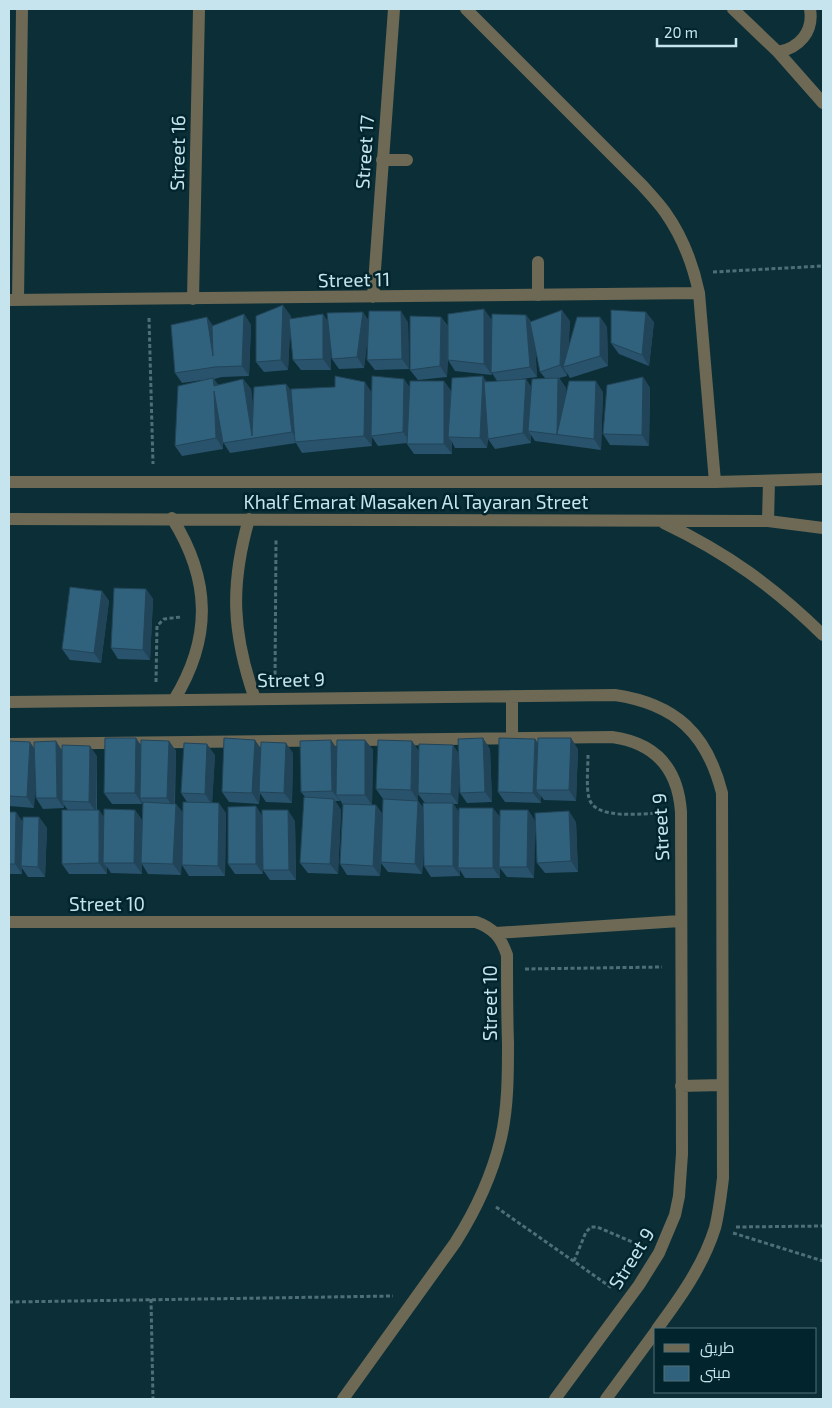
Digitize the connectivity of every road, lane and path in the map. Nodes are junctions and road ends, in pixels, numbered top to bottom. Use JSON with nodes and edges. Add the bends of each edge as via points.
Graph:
{"nodes":[{"id":1,"x":22,"y":9,"type":"edge"},
{"id":2,"x":199,"y":9,"type":"edge"},
{"id":3,"x":394,"y":9,"type":"edge"},
{"id":4,"x":466,"y":9,"type":"edge"},
{"id":5,"x":733,"y":9,"type":"edge"},
{"id":6,"x":810,"y":9,"type":"edge"},
{"id":7,"x":778,"y":52,"type":"junction"},
{"id":8,"x":823,"y":103,"type":"edge"},
{"id":9,"x":382,"y":160,"type":"junction"},
{"id":10,"x":407,"y":160,"type":"dead end"},
{"id":11,"x":538,"y":262,"type":"dead end"},
{"id":12,"x":823,"y":266,"type":"edge"},
{"id":13,"x":695,"y":274,"type":"junction"},
{"id":14,"x":699,"y":293,"type":"junction"},
{"id":15,"x":538,"y":295,"type":"junction"},
{"id":16,"x":373,"y":297,"type":"junction"},
{"id":17,"x":193,"y":299,"type":"junction"},
{"id":18,"x":14,"y":300,"type":"edge"},
{"id":19,"x":149,"y":300,"type":"junction"},
{"id":20,"x":823,"y":479,"type":"edge"},
{"id":21,"x":769,"y":481,"type":"junction"},
{"id":22,"x":9,"y":482,"type":"edge"},
{"id":23,"x":154,"y":482,"type":"junction"},
{"id":24,"x":715,"y":482,"type":"junction"},
{"id":25,"x":172,"y":518,"type":"junction"},
{"id":26,"x":9,"y":519,"type":"edge"},
{"id":27,"x":249,"y":519,"type":"junction"},
{"id":28,"x":276,"y":519,"type":"junction"},
{"id":29,"x":660,"y":521,"type":"junction"},
{"id":30,"x":768,"y":521,"type":"junction"},
{"id":31,"x":823,"y":528,"type":"edge"},
{"id":32,"x":202,"y":617,"type":"junction"},
{"id":33,"x":823,"y":635,"type":"edge"},
{"id":34,"x":512,"y":696,"type":"junction"},
{"id":35,"x":275,"y":698,"type":"junction"},
{"id":36,"x":254,"y":699,"type":"junction"},
{"id":37,"x":156,"y":700,"type":"junction"},
{"id":38,"x":174,"y":700,"type":"junction"},
{"id":39,"x":9,"y":702,"type":"edge"},
{"id":40,"x":588,"y":737,"type":"junction"},
{"id":41,"x":512,"y":738,"type":"junction"},
{"id":42,"x":9,"y":744,"type":"edge"},
{"id":43,"x":681,"y":812,"type":"junction"},
{"id":44,"x":9,"y":922,"type":"edge"},
{"id":45,"x":680,"y":922,"type":"junction"},
{"id":46,"x":496,"y":933,"type":"junction"},
{"id":47,"x":680,"y":967,"type":"junction"},
{"id":48,"x":507,"y":969,"type":"junction"},
{"id":49,"x":722,"y":1085,"type":"junction"},
{"id":50,"x":681,"y":1086,"type":"junction"},
{"id":51,"x":481,"y":1197,"type":"junction"},
{"id":52,"x":823,"y":1226,"type":"edge"},
{"id":53,"x":715,"y":1227,"type":"junction"},
{"id":54,"x":659,"y":1253,"type":"junction"},
{"id":55,"x":574,"y":1261,"type":"junction"},
{"id":56,"x":823,"y":1261,"type":"edge"},
{"id":57,"x":418,"y":1295,"type":"junction"},
{"id":58,"x":151,"y":1299,"type":"junction"},
{"id":59,"x":628,"y":1300,"type":"junction"},
{"id":60,"x":9,"y":1302,"type":"edge"},
{"id":61,"x":658,"y":1328,"type":"edge"},
{"id":62,"x":654,"y":1334,"type":"edge"},
{"id":63,"x":153,"y":1399,"type":"edge"},
{"id":64,"x":343,"y":1399,"type":"edge"},
{"id":65,"x":555,"y":1399,"type":"edge"},
{"id":66,"x":606,"y":1399,"type":"edge"}],
"edges":[{"from":1,"to":18,"type":"street"},
{"from":2,"to":17,"type":"street","name":"Street 16"},
{"from":3,"to":9,"type":"street","name":"Street 17"},
{"from":4,"to":13,"type":"street","via":[[665,211]]},
{"from":5,"to":7,"type":"street"},
{"from":6,"to":7,"type":"street","via":[[808,32],[795,46]]},
{"from":7,"to":8,"type":"street"},
{"from":9,"to":10,"type":"street"},
{"from":9,"to":16,"type":"street","name":"Street 17"},
{"from":11,"to":15,"type":"street"},
{"from":12,"to":13,"type":"path"},
{"from":13,"to":14,"type":"street"},
{"from":14,"to":15,"type":"street","name":"Street 11"},
{"from":14,"to":24,"type":"street"},
{"from":15,"to":16,"type":"street","name":"Street 11"},
{"from":16,"to":17,"type":"street","name":"Street 11"},
{"from":17,"to":19,"type":"street","name":"Street 11"},
{"from":18,"to":19,"type":"street","name":"Street 11"},
{"from":19,"to":23,"type":"path"},
{"from":20,"to":21,"type":"street","name":"Khalf Emarat Masaken Al Tayaran Street"},
{"from":21,"to":24,"type":"street","name":"Khalf Emarat Masaken Al Tayaran Street"},
{"from":21,"to":30,"type":"street"},
{"from":22,"to":23,"type":"street","name":"Khalf Emarat Masaken Al Tayaran Street"},
{"from":23,"to":24,"type":"street","name":"Khalf Emarat Masaken Al Tayaran Street"},
{"from":25,"to":26,"type":"street","name":"Khalf Emarat Masaken Al Tayaran Street"},
{"from":25,"to":27,"type":"street","name":"Khalf Emarat Masaken Al Tayaran Street"},
{"from":25,"to":32,"type":"street","via":[[192,554]]},
{"from":27,"to":28,"type":"street","name":"Khalf Emarat Masaken Al Tayaran Street"},
{"from":27,"to":36,"type":"street","via":[[241,547],[236,606],[238,638]]},
{"from":28,"to":29,"type":"street","name":"Khalf Emarat Masaken Al Tayaran Street"},
{"from":28,"to":35,"type":"path"},
{"from":29,"to":30,"type":"street","name":"Khalf Emarat Masaken Al Tayaran Street"},
{"from":29,"to":33,"type":"street","via":[[696,538],[758,577]]},
{"from":30,"to":31,"type":"street","name":"Khalf Emarat Masaken Al Tayaran Street"},
{"from":32,"to":37,"type":"path","via":[[168,617],[157,626]]},
{"from":32,"to":38,"type":"street","via":[[194,660]]},
{"from":34,"to":35,"type":"street","name":"Street 9"},
{"from":34,"to":41,"type":"street"},
{"from":34,"to":49,"type":"street","name":"Street 9","via":[[615,695],[635,698],[670,713],[686,725],[710,756],[722,793]]},
{"from":35,"to":36,"type":"street","name":"Street 9"},
{"from":36,"to":38,"type":"street","name":"Street 9"},
{"from":37,"to":38,"type":"street","name":"Street 9"},
{"from":37,"to":39,"type":"street","name":"Street 9"},
{"from":40,"to":41,"type":"street","name":"Street 9"},
{"from":40,"to":43,"type":"street","name":"Street 9","via":[[625,738],[658,756],[678,787]]},
{"from":40,"to":43,"type":"path","via":[[588,797],[597,809],[610,813]]},
{"from":41,"to":42,"type":"street","name":"Street 9"},
{"from":43,"to":45,"type":"street","name":"Street 9"},
{"from":44,"to":46,"type":"street","name":"Street 10","via":[[476,922]]},
{"from":45,"to":46,"type":"street"},
{"from":45,"to":47,"type":"street","name":"Street 9"},
{"from":46,"to":48,"type":"street","name":"Street 10","via":[[507,955]]},
{"from":47,"to":48,"type":"path"},
{"from":47,"to":50,"type":"street","name":"Street 9"},
{"from":48,"to":51,"type":"street","name":"Street 10","via":[[506,1107],[493,1168]]},
{"from":49,"to":50,"type":"street"},
{"from":49,"to":53,"type":"street","name":"Street 9","via":[[723,1178]]},
{"from":50,"to":54,"type":"street","name":"Street 9","via":[[679,1196],[672,1225]]},
{"from":51,"to":55,"type":"path"},
{"from":51,"to":57,"type":"street","name":"Street 10","via":[[455,1243]]},
{"from":52,"to":53,"type":"path"},
{"from":53,"to":56,"type":"path"},
{"from":53,"to":61,"type":"street","name":"Street 9","via":[[696,1272]]},
{"from":54,"to":55,"type":"path","via":[[594,1226],[588,1229]]},
{"from":54,"to":59,"type":"street","name":"Street 9"},
{"from":55,"to":59,"type":"path"},
{"from":57,"to":58,"type":"path"},
{"from":57,"to":64,"type":"street","name":"Street 10"},
{"from":58,"to":60,"type":"path"},
{"from":58,"to":63,"type":"path"},
{"from":59,"to":65,"type":"street","name":"Street 9"},
{"from":62,"to":66,"type":"street","name":"Street 9"}]}
